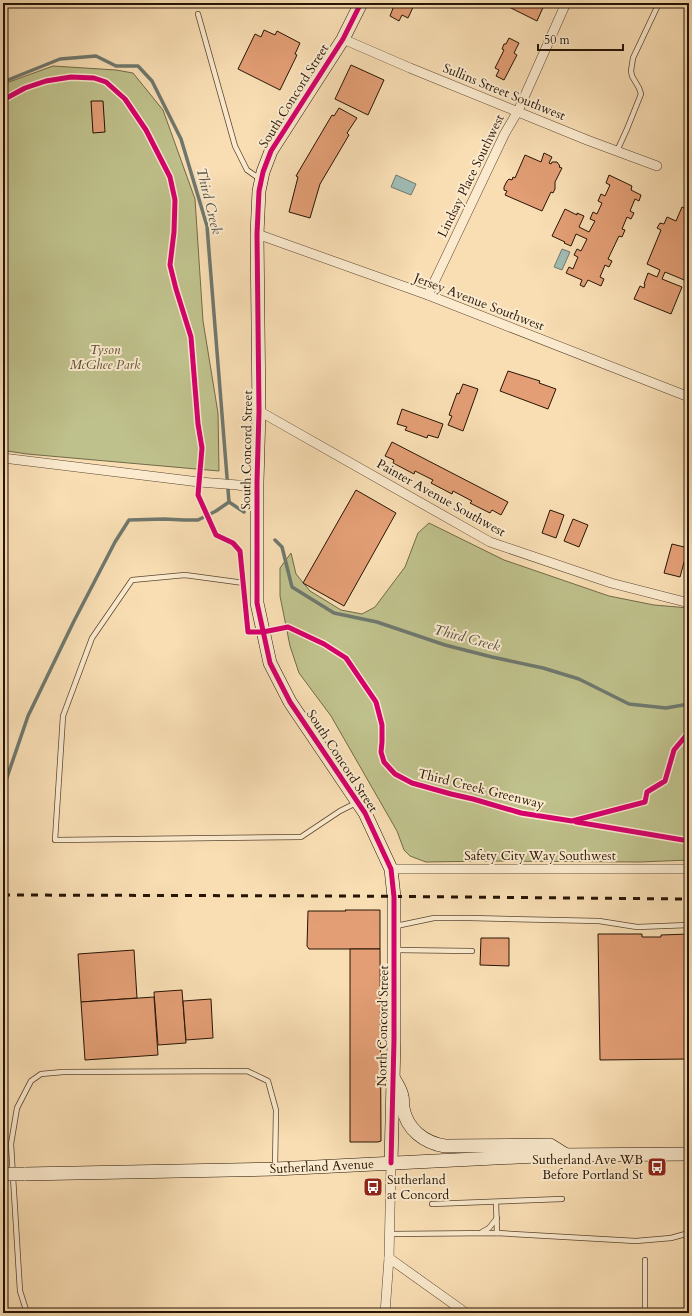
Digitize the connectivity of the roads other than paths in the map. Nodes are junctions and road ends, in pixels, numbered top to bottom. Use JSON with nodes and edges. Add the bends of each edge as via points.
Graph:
{"nodes":[{"id":1,"x":361,"y":3,"type":"edge"},
{"id":2,"x":566,"y":3,"type":"edge"},
{"id":3,"x":659,"y":3,"type":"edge"},
{"id":4,"x":198,"y":14,"type":"dead end"},
{"id":5,"x":343,"y":39,"type":"junction"},
{"id":6,"x":518,"y":111,"type":"junction"},
{"id":7,"x":617,"y":151,"type":"junction"},
{"id":8,"x":657,"y":166,"type":"dead end"},
{"id":9,"x":261,"y":180,"type":"junction"},
{"id":10,"x":257,"y":234,"type":"junction"},
{"id":11,"x":428,"y":295,"type":"junction"},
{"id":12,"x":689,"y":397,"type":"edge"},
{"id":13,"x":259,"y":411,"type":"junction"},
{"id":14,"x":3,"y":458,"type":"edge"},
{"id":15,"x":257,"y":489,"type":"junction"},
{"id":16,"x":244,"y":583,"type":"dead end"},
{"id":17,"x":689,"y":602,"type":"edge"},
{"id":18,"x":358,"y":802,"type":"junction"},
{"id":19,"x":392,"y":869,"type":"junction"},
{"id":20,"x":689,"y":869,"type":"edge"},
{"id":21,"x":394,"y":890,"type":"joint"},
{"id":22,"x":689,"y":924,"type":"edge"},
{"id":23,"x":394,"y":926,"type":"junction"},
{"id":24,"x":394,"y":950,"type":"junction"},
{"id":25,"x":472,"y":951,"type":"dead end"},
{"id":26,"x":393,"y":1077,"type":"junction"},
{"id":27,"x":689,"y":1154,"type":"edge"},
{"id":28,"x":566,"y":1155,"type":"junction"},
{"id":29,"x":391,"y":1163,"type":"junction"},
{"id":30,"x":275,"y":1169,"type":"junction"},
{"id":31,"x":3,"y":1174,"type":"edge"},
{"id":32,"x":562,"y":1199,"type":"dead end"},
{"id":33,"x":496,"y":1202,"type":"junction"},
{"id":34,"x":432,"y":1204,"type":"dead end"},
{"id":35,"x":496,"y":1218,"type":"junction"},
{"id":36,"x":480,"y":1233,"type":"junction"},
{"id":37,"x":497,"y":1233,"type":"junction"},
{"id":38,"x":390,"y":1234,"type":"junction"},
{"id":39,"x":689,"y":1234,"type":"edge"},
{"id":40,"x":389,"y":1258,"type":"junction"},
{"id":41,"x":645,"y":1260,"type":"dead end"},
{"id":42,"x":27,"y":1313,"type":"edge"},
{"id":43,"x":385,"y":1313,"type":"edge"},
{"id":44,"x":466,"y":1313,"type":"edge"},
{"id":45,"x":646,"y":1313,"type":"edge"}],
"edges":[{"from":1,"to":5,"type":"street","name":"South Concord Street"},
{"from":2,"to":6,"type":"street","name":"Lindsay Place Southwest"},
{"from":3,"to":7,"type":"lane","via":[[633,58],[631,71],[641,94]]},
{"from":4,"to":9,"type":"lane","via":[[235,146],[247,170]]},
{"from":5,"to":6,"type":"street","name":"Sullins Street Southwest"},
{"from":5,"to":9,"type":"street","name":"South Concord Street","via":[[271,151]]},
{"from":6,"to":7,"type":"street","name":"Sullins Street Southwest"},
{"from":6,"to":11,"type":"street","name":"Lindsay Place Southwest","via":[[505,133]]},
{"from":7,"to":8,"type":"street","name":"Sullins Street Southwest"},
{"from":9,"to":10,"type":"street","name":"South Concord Street"},
{"from":10,"to":11,"type":"street","name":"Jersey Avenue Southwest"},
{"from":10,"to":13,"type":"street","name":"South Concord Street"},
{"from":11,"to":12,"type":"street","name":"Jersey Avenue Southwest"},
{"from":13,"to":15,"type":"street","name":"South Concord Street"},
{"from":13,"to":17,"type":"street","name":"Painter Avenue Southwest","via":[[490,542],[611,583]]},
{"from":14,"to":15,"type":"street"},
{"from":15,"to":18,"type":"street","name":"South Concord Street","via":[[257,603],[270,663],[290,702]]},
{"from":16,"to":18,"type":"lane","via":[[185,575],[132,580],[92,638],[63,716],[55,840],[300,837]]},
{"from":18,"to":19,"type":"street","name":"South Concord Street"},
{"from":19,"to":20,"type":"street","name":"Safety City Way Southwest"},
{"from":19,"to":21,"type":"street","name":"South Concord Street"},
{"from":21,"to":23,"type":"street","name":"North Concord Street"},
{"from":22,"to":23,"type":"lane","via":[[637,927],[599,921],[434,918]]},
{"from":23,"to":24,"type":"street","name":"North Concord Street"},
{"from":24,"to":25,"type":"lane"},
{"from":24,"to":26,"type":"street","name":"North Concord Street"},
{"from":26,"to":28,"type":"street","via":[[402,1094],[407,1120],[416,1133],[430,1142],[445,1146],[550,1145]]},
{"from":26,"to":29,"type":"street","name":"North Concord Street"},
{"from":27,"to":28,"type":"street","name":"Sutherland Avenue"},
{"from":28,"to":29,"type":"street","name":"Sutherland Avenue"},
{"from":29,"to":30,"type":"street","name":"Sutherland Avenue"},
{"from":29,"to":38,"type":"street","name":"North Concord Street"},
{"from":30,"to":31,"type":"street","name":"Sutherland Avenue","bridge":true},
{"from":30,"to":42,"type":"lane","via":[[276,1110],[268,1081],[247,1071],[41,1074],[31,1081],[17,1108],[11,1144],[20,1291]]},
{"from":32,"to":33,"type":"lane"},
{"from":33,"to":34,"type":"lane"},
{"from":33,"to":35,"type":"lane"},
{"from":35,"to":36,"type":"lane","via":[[489,1228]]},
{"from":35,"to":37,"type":"lane"},
{"from":36,"to":37,"type":"lane"},
{"from":36,"to":38,"type":"lane"},
{"from":37,"to":39,"type":"lane","via":[[636,1241]]},
{"from":38,"to":40,"type":"street","name":"North Concord Street"},
{"from":40,"to":43,"type":"street","name":"North Concord Street"},
{"from":40,"to":44,"type":"street"},
{"from":41,"to":45,"type":"lane"}]}
